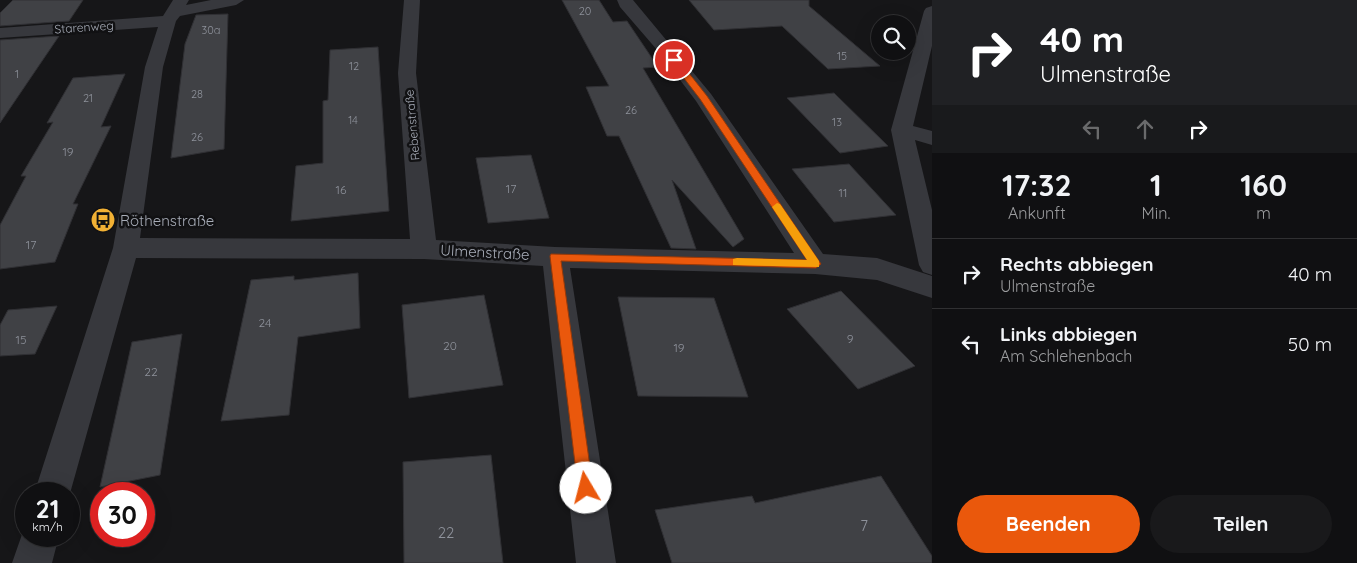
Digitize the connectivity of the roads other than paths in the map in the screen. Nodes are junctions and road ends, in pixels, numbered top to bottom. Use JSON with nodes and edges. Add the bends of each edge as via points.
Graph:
{"nodes":[{"id":1,"x":236,"y":0,"type":"edge"},
{"id":2,"x":412,"y":0,"type":"edge"},
{"id":3,"x":625,"y":0,"type":"edge"},
{"id":4,"x":174,"y":11,"type":"edge"},
{"id":5,"x":932,"y":11,"type":"edge"},
{"id":6,"x":0,"y":33,"type":"edge"},
{"id":7,"x":902,"y":130,"type":"junction"},
{"id":8,"x":932,"y":138,"type":"edge"},
{"id":9,"x":126,"y":248,"type":"junction"},
{"id":10,"x":424,"y":249,"type":"junction"},
{"id":11,"x":555,"y":256,"type":"junction"},
{"id":12,"x":816,"y":264,"type":"junction"},
{"id":13,"x":932,"y":265,"type":"edge"},
{"id":14,"x":932,"y":287,"type":"edge"},
{"id":15,"x":56,"y":482,"type":"edge"},
{"id":16,"x":37,"y":547,"type":"edge"},
{"id":17,"x":32,"y":563,"type":"edge"},
{"id":18,"x":596,"y":563,"type":"edge"}],
"edges":[{"from":1,"to":4,"type":"street","name":"Starenweg"},
{"from":2,"to":10,"type":"street","name":"Rebenstraße","via":[[407,73]]},
{"from":3,"to":12,"type":"street","via":[[704,98]]},
{"from":4,"to":6,"type":"street","name":"Starenweg"},
{"from":4,"to":9,"type":"street","via":[[154,67]]},
{"from":5,"to":7,"type":"street"},
{"from":7,"to":8,"type":"street"},
{"from":7,"to":13,"type":"street"},
{"from":9,"to":10,"type":"street","name":"Ulmenstraße"},
{"from":9,"to":15,"type":"street"},
{"from":10,"to":11,"type":"street","name":"Ulmenstraße"},
{"from":11,"to":12,"type":"street","name":"Ulmenstraße"},
{"from":11,"to":18,"type":"street"},
{"from":12,"to":14,"type":"street","name":"Ulmenstraße","via":[[877,268]]},
{"from":16,"to":17,"type":"street"}]}
